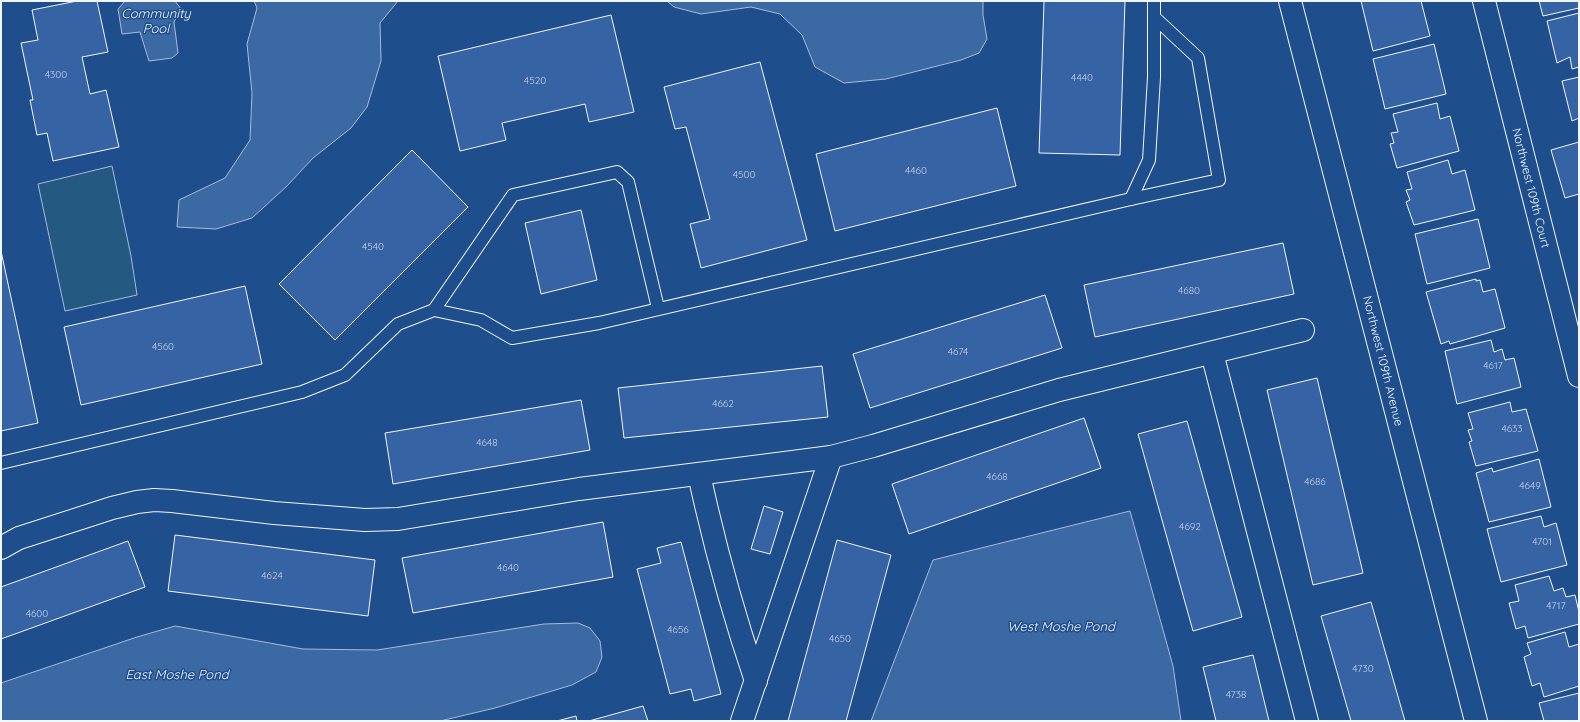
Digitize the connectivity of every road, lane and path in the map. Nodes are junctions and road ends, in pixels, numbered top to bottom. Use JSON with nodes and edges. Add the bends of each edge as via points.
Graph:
{"nodes":[{"id":1,"x":1154,"y":1,"type":"edge"},
{"id":2,"x":1290,"y":1,"type":"edge"},
{"id":3,"x":1484,"y":1,"type":"edge"},
{"id":4,"x":1154,"y":17,"type":"junction"},
{"id":5,"x":1131,"y":199,"type":"junction"},
{"id":6,"x":658,"y":308,"type":"junction"},
{"id":7,"x":434,"y":310,"type":"junction"},
{"id":8,"x":1304,"y":330,"type":"dead end"},
{"id":9,"x":1212,"y":353,"type":"junction"},
{"id":10,"x":1579,"y":376,"type":"edge"},
{"id":11,"x":831,"y":456,"type":"junction"},
{"id":12,"x":1,"y":463,"type":"edge"},
{"id":13,"x":699,"y":474,"type":"junction"},
{"id":14,"x":7,"y":541,"type":"edge"},
{"id":15,"x":756,"y":680,"type":"junction"},
{"id":16,"x":742,"y":721,"type":"edge"},
{"id":17,"x":1307,"y":721,"type":"edge"},
{"id":18,"x":1476,"y":721,"type":"edge"}],
"edges":[{"from":1,"to":4,"type":"lane"},
{"from":2,"to":18,"type":"street","name":"Northwest 109th Avenue"},
{"from":3,"to":10,"type":"street","name":"Northwest 109th Court"},
{"from":4,"to":5,"type":"lane","via":[[1154,77],[1149,160]]},
{"from":4,"to":5,"type":"lane","via":[[1198,58],[1219,180]]},
{"from":5,"to":6,"type":"lane"},
{"from":6,"to":7,"type":"lane","via":[[599,323],[512,338],[481,320]]},
{"from":6,"to":7,"type":"lane","via":[[628,182],[616,172],[513,195]]},
{"from":7,"to":12,"type":"lane","via":[[398,324],[345,375],[302,392]]},
{"from":8,"to":9,"type":"street"},
{"from":9,"to":11,"type":"street","via":[[1059,390],[873,446]]},
{"from":9,"to":17,"type":"street"},
{"from":11,"to":13,"type":"street"},
{"from":11,"to":15,"type":"street"},
{"from":13,"to":14,"type":"street","via":[[579,489],[398,519],[365,520],[274,513],[154,500],[112,508]]},
{"from":13,"to":15,"type":"street","via":[[720,563]]},
{"from":15,"to":16,"type":"street"}]}
